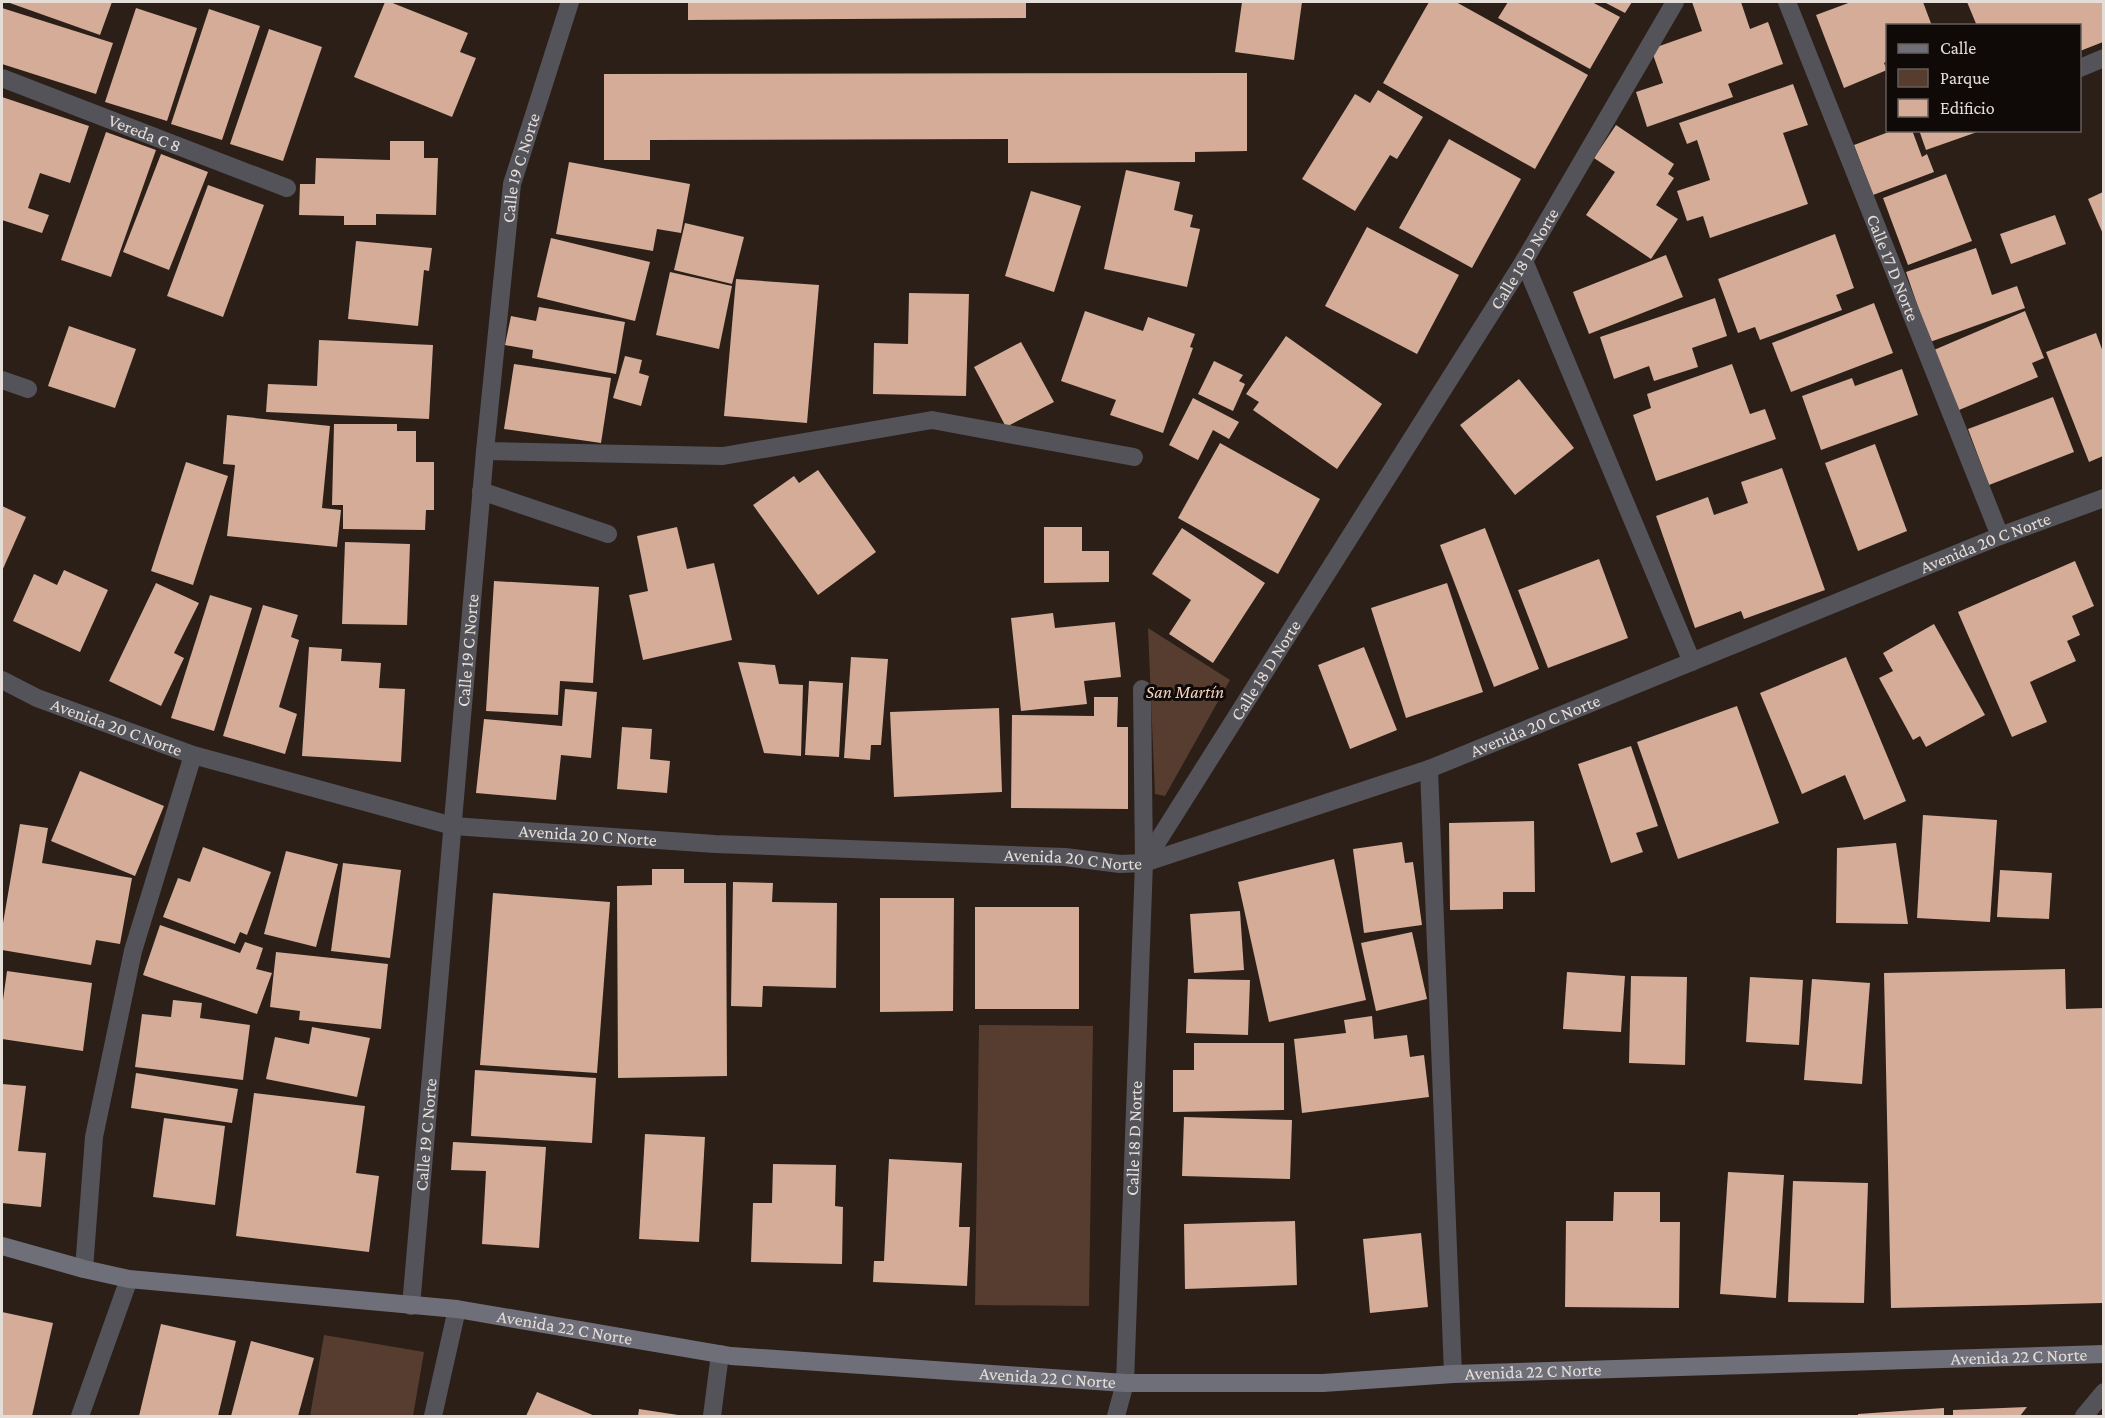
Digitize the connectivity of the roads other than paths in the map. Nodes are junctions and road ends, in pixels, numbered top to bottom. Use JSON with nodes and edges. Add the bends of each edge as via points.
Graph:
{"nodes":[{"id":1,"x":570,"y":2,"type":"edge"},
{"id":2,"x":1675,"y":2,"type":"edge"},
{"id":3,"x":1786,"y":2,"type":"edge"},
{"id":4,"x":2103,"y":58,"type":"edge"},
{"id":5,"x":2081,"y":67,"type":"edge"},
{"id":6,"x":2,"y":78,"type":"edge"},
{"id":7,"x":287,"y":188,"type":"dead end"},
{"id":8,"x":1524,"y":261,"type":"junction"},
{"id":9,"x":2,"y":380,"type":"edge"},
{"id":10,"x":28,"y":389,"type":"dead end"},
{"id":11,"x":485,"y":451,"type":"junction"},
{"id":12,"x":1134,"y":457,"type":"dead end"},
{"id":13,"x":481,"y":491,"type":"junction"},
{"id":14,"x":2103,"y":498,"type":"edge"},
{"id":15,"x":608,"y":534,"type":"dead end"},
{"id":16,"x":2000,"y":536,"type":"junction"},
{"id":17,"x":1692,"y":662,"type":"junction"},
{"id":18,"x":2,"y":680,"type":"edge"},
{"id":19,"x":1142,"y":689,"type":"dead end"},
{"id":20,"x":193,"y":755,"type":"junction"},
{"id":21,"x":1430,"y":769,"type":"junction"},
{"id":22,"x":453,"y":826,"type":"junction"},
{"id":23,"x":1144,"y":863,"type":"junction"},
{"id":24,"x":2,"y":1246,"type":"edge"},
{"id":25,"x":84,"y":1269,"type":"junction"},
{"id":26,"x":129,"y":1279,"type":"junction"},
{"id":27,"x":411,"y":1306,"type":"junction"},
{"id":28,"x":457,"y":1309,"type":"junction"},
{"id":29,"x":720,"y":1354,"type":"junction"},
{"id":30,"x":2103,"y":1354,"type":"edge"},
{"id":31,"x":1453,"y":1374,"type":"junction"},
{"id":32,"x":1125,"y":1383,"type":"junction"},
{"id":33,"x":2103,"y":1392,"type":"edge"},
{"id":34,"x":80,"y":1416,"type":"edge"},
{"id":35,"x":433,"y":1416,"type":"edge"},
{"id":36,"x":712,"y":1416,"type":"edge"},
{"id":37,"x":1116,"y":1416,"type":"edge"},
{"id":38,"x":2084,"y":1416,"type":"edge"}],
"edges":[{"from":1,"to":11,"type":"street","name":"Calle 19 C Norte","via":[[512,184]]},
{"from":2,"to":8,"type":"street","name":"Calle 18 D Norte"},
{"from":3,"to":16,"type":"street","name":"Calle 17 D Norte"},
{"from":4,"to":5,"type":"street"},
{"from":6,"to":7,"type":"street","name":"Vereda C 8"},
{"from":8,"to":17,"type":"street"},
{"from":8,"to":23,"type":"street","name":"Calle 18 D Norte"},
{"from":9,"to":10,"type":"street"},
{"from":11,"to":12,"type":"street","via":[[723,456],[932,420]]},
{"from":11,"to":13,"type":"street","name":"Calle 19 C Norte"},
{"from":13,"to":15,"type":"street"},
{"from":13,"to":22,"type":"street","name":"Calle 19 C Norte"},
{"from":14,"to":16,"type":"street","name":"Avenida 20 C Norte"},
{"from":16,"to":17,"type":"street","name":"Avenida 20 C Norte"},
{"from":17,"to":21,"type":"street","name":"Avenida 20 C Norte"},
{"from":18,"to":20,"type":"street","name":"Avenida 20 C Norte","via":[[37,698]]},
{"from":19,"to":23,"type":"street"},
{"from":20,"to":22,"type":"street","name":"Avenida 20 C Norte"},
{"from":20,"to":25,"type":"street","via":[[133,951],[94,1137]]},
{"from":21,"to":23,"type":"street","name":"Avenida 20 C Norte"},
{"from":21,"to":31,"type":"street"},
{"from":22,"to":23,"type":"street","name":"Avenida 20 C Norte","via":[[715,844]]},
{"from":22,"to":27,"type":"street","name":"Calle 19 C Norte"},
{"from":23,"to":32,"type":"street","name":"Calle 18 D Norte"},
{"from":24,"to":25,"type":"street","name":"Avenida 22 C Norte"},
{"from":25,"to":26,"type":"street","name":"Avenida 22 C Norte"},
{"from":26,"to":27,"type":"street","name":"Avenida 22 C Norte"},
{"from":26,"to":34,"type":"street"},
{"from":27,"to":28,"type":"street","name":"Avenida 22 C Norte"},
{"from":28,"to":29,"type":"street","name":"Avenida 22 C Norte"},
{"from":28,"to":35,"type":"street"},
{"from":29,"to":32,"type":"street","name":"Avenida 22 C Norte"},
{"from":29,"to":36,"type":"street"},
{"from":30,"to":31,"type":"street","name":"Avenida 22 C Norte"},
{"from":31,"to":32,"type":"street","name":"Avenida 22 C Norte","via":[[1323,1383]]},
{"from":32,"to":37,"type":"street","name":"Calle 18 D Norte"},
{"from":33,"to":38,"type":"street"}]}
